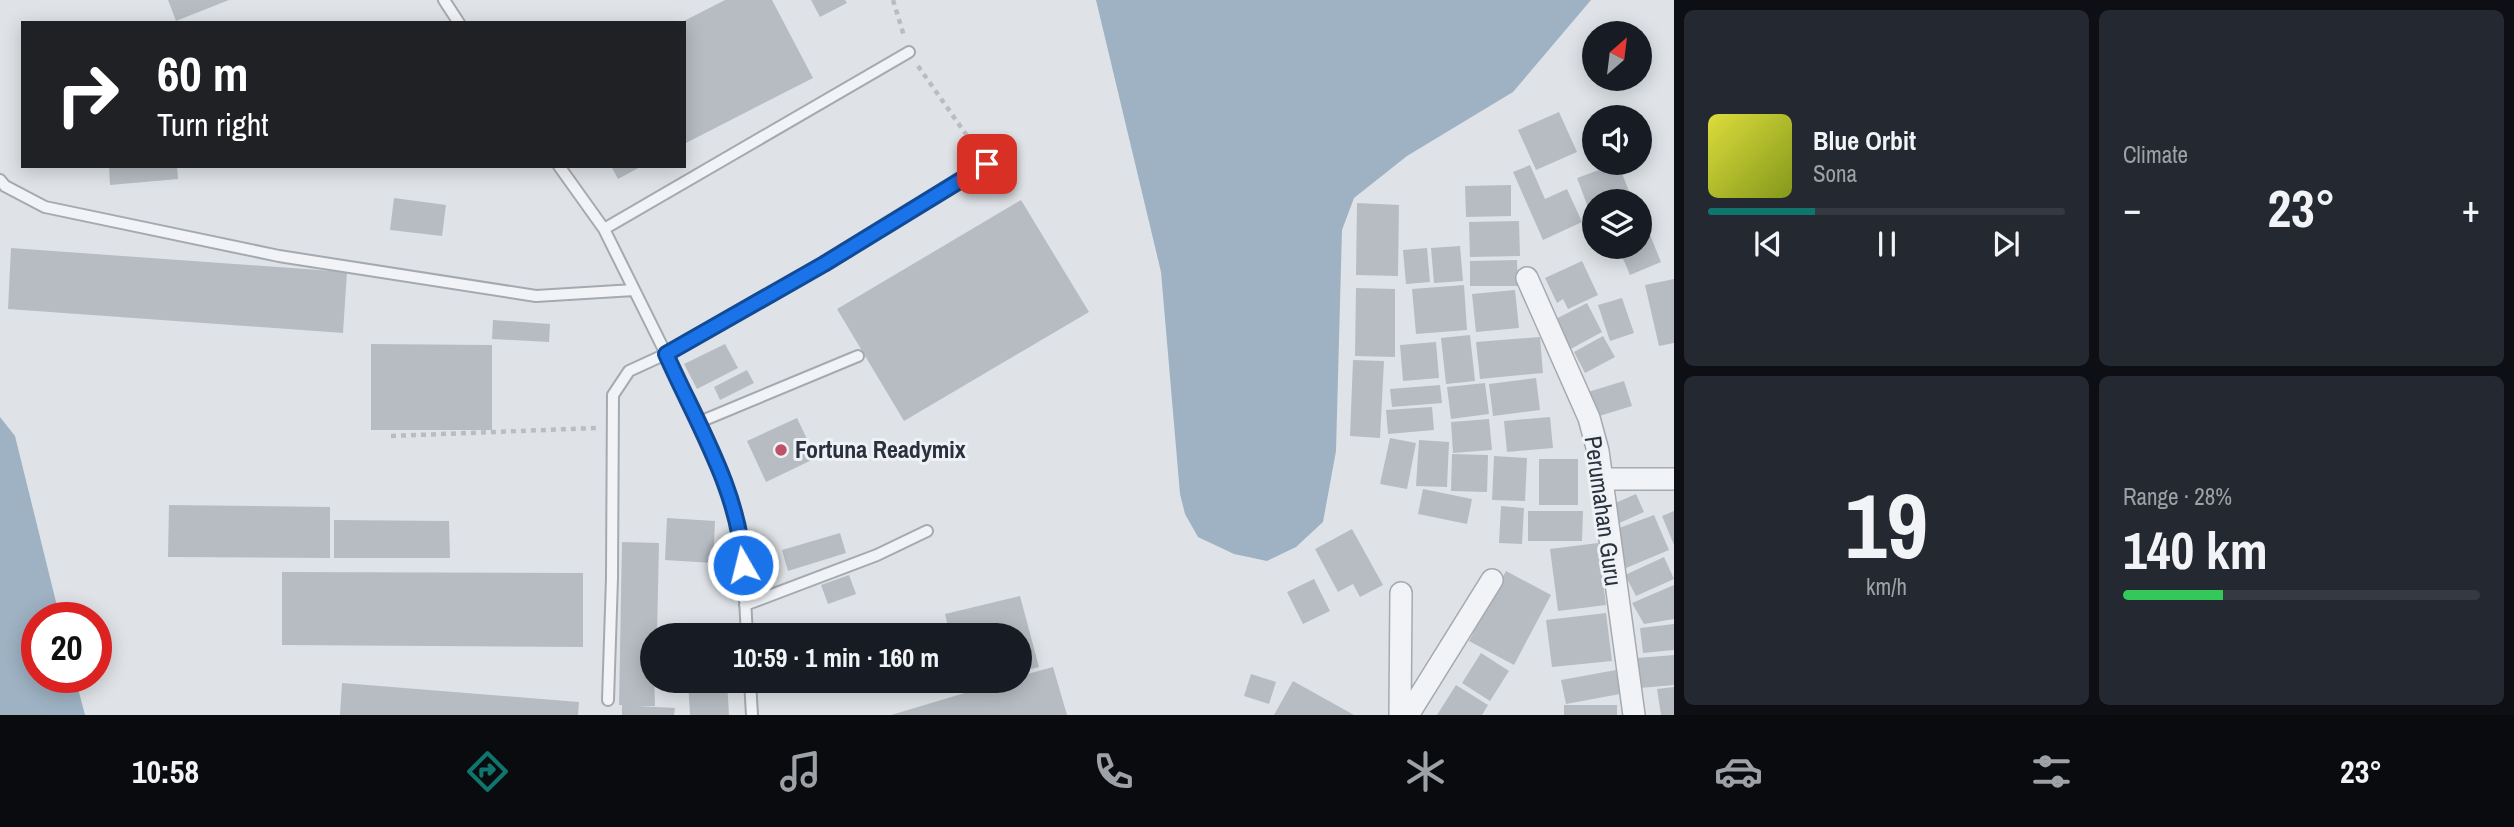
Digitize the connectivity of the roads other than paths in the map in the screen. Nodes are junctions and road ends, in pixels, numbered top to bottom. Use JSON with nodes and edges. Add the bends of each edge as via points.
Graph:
{"nodes":[{"id":1,"x":449,"y":3,"type":"edge"},
{"id":2,"x":458,"y":21,"type":"edge"},
{"id":3,"x":909,"y":52,"type":"road end"},
{"id":4,"x":987,"y":164,"type":"road end"},
{"id":5,"x":560,"y":168,"type":"edge"},
{"id":6,"x":0,"y":180,"type":"edge"},
{"id":7,"x":604,"y":229,"type":"junction"},
{"id":8,"x":1527,"y":278,"type":"dead end"},
{"id":9,"x":634,"y":290,"type":"junction"},
{"id":10,"x":666,"y":354,"type":"junction"},
{"id":11,"x":858,"y":356,"type":"dead end"},
{"id":12,"x":697,"y":423,"type":"junction"},
{"id":13,"x":1600,"y":479,"type":"junction"},
{"id":14,"x":1674,"y":479,"type":"edge"},
{"id":15,"x":927,"y":531,"type":"dead end"},
{"id":16,"x":1492,"y":580,"type":"dead end"},
{"id":17,"x":1401,"y":593,"type":"dead end"},
{"id":18,"x":745,"y":605,"type":"junction"},
{"id":19,"x":746,"y":623,"type":"edge"},
{"id":20,"x":751,"y":693,"type":"edge"},
{"id":21,"x":608,"y":700,"type":"dead end"},
{"id":22,"x":752,"y":715,"type":"edge"},
{"id":23,"x":1400,"y":715,"type":"edge"},
{"id":24,"x":1408,"y":715,"type":"edge"},
{"id":25,"x":1634,"y":715,"type":"edge"}],
"edges":[{"from":1,"to":2,"type":"lane"},
{"from":3,"to":7,"type":"lane"},
{"from":4,"to":10,"type":"lane"},
{"from":5,"to":7,"type":"lane"},
{"from":6,"to":9,"type":"lane","via":[[45,207],[279,257],[536,296]]},
{"from":7,"to":9,"type":"lane"},
{"from":8,"to":13,"type":"street","name":"Perumahan Guru","via":[[1588,418]]},
{"from":9,"to":10,"type":"lane"},
{"from":10,"to":12,"type":"lane"},
{"from":10,"to":21,"type":"lane","via":[[629,371],[613,395]]},
{"from":11,"to":12,"type":"lane"},
{"from":12,"to":18,"type":"lane","via":[[727,491],[742,545]]},
{"from":13,"to":14,"type":"street"},
{"from":13,"to":25,"type":"street","name":"Perumahan Guru"},
{"from":15,"to":18,"type":"lane"},
{"from":16,"to":24,"type":"street"},
{"from":17,"to":23,"type":"street"},
{"from":18,"to":19,"type":"lane"},
{"from":20,"to":22,"type":"lane"}]}
